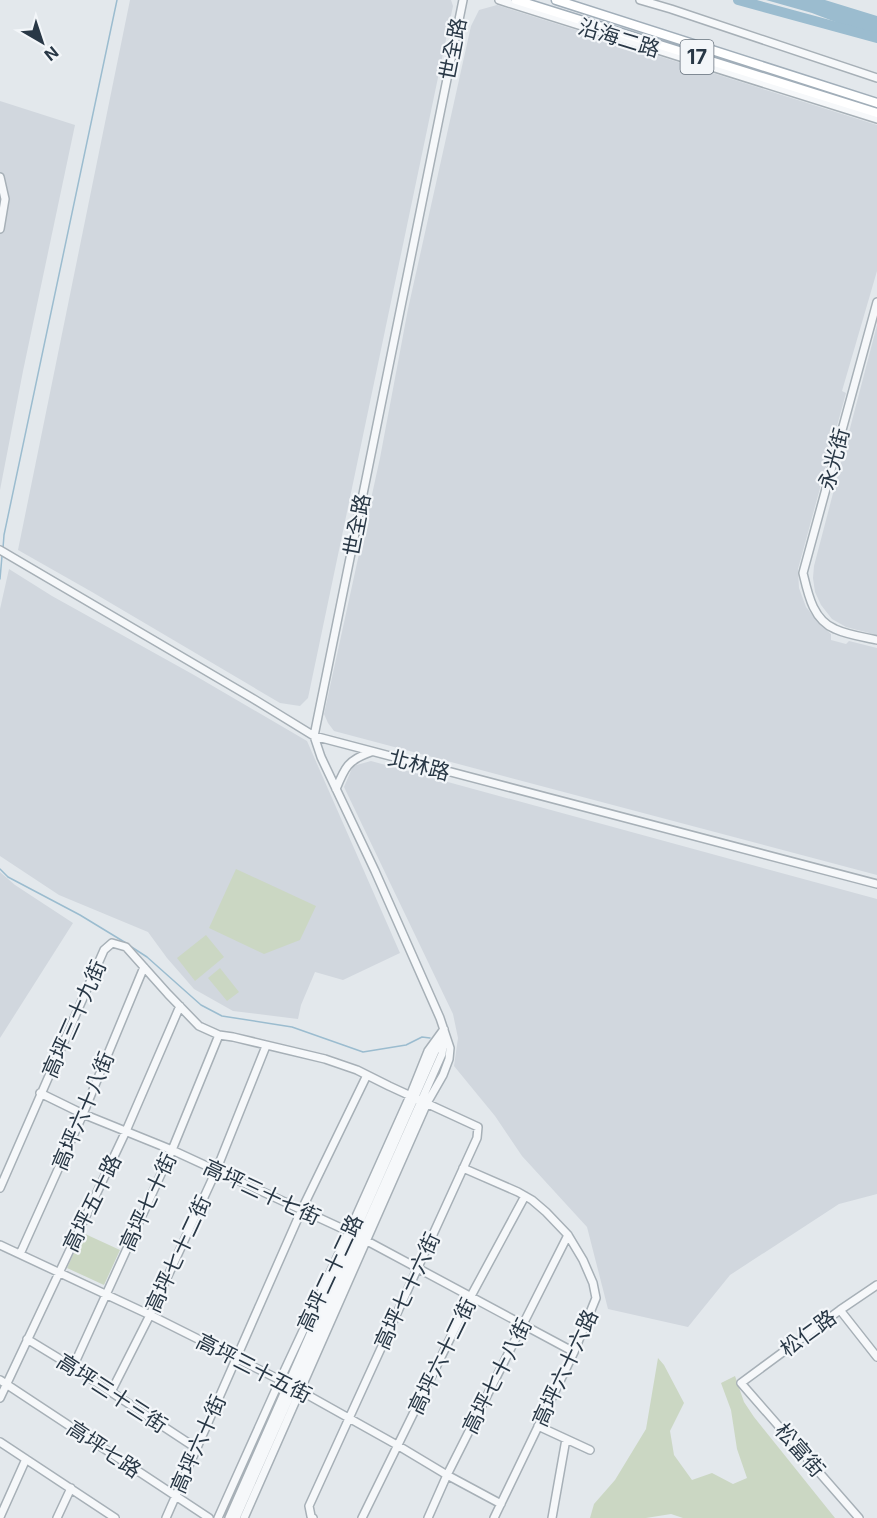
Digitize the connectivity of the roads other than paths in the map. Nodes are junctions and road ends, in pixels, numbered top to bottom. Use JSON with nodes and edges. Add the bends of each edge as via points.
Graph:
{"nodes":[{"id":1,"x":463,"y":0,"type":"edge"},
{"id":2,"x":499,"y":0,"type":"edge"},
{"id":3,"x":516,"y":0,"type":"edge"},
{"id":4,"x":556,"y":0,"type":"edge"},
{"id":5,"x":640,"y":0,"type":"edge"},
{"id":6,"x":877,"y":78,"type":"edge"},
{"id":7,"x":877,"y":103,"type":"edge"},
{"id":8,"x":877,"y":113,"type":"edge"},
{"id":9,"x":877,"y":119,"type":"edge"},
{"id":10,"x":0,"y":177,"type":"edge"},
{"id":11,"x":0,"y":229,"type":"edge"},
{"id":12,"x":877,"y":302,"type":"edge"},
{"id":13,"x":0,"y":551,"type":"edge"},
{"id":14,"x":877,"y":640,"type":"edge"},
{"id":15,"x":314,"y":736,"type":"junction"},
{"id":16,"x":371,"y":752,"type":"junction"},
{"id":17,"x":336,"y":789,"type":"junction"},
{"id":18,"x":877,"y":884,"type":"edge"},
{"id":19,"x":144,"y":967,"type":"junction"},
{"id":20,"x":180,"y":1006,"type":"junction"},
{"id":21,"x":444,"y":1029,"type":"junction"},
{"id":22,"x":219,"y":1035,"type":"junction"},
{"id":23,"x":266,"y":1046,"type":"junction"},
{"id":24,"x":367,"y":1075,"type":"junction"},
{"id":25,"x":40,"y":1093,"type":"junction"},
{"id":26,"x":418,"y":1100,"type":"junction"},
{"id":27,"x":84,"y":1114,"type":"junction"},
{"id":28,"x":126,"y":1131,"type":"junction"},
{"id":29,"x":172,"y":1150,"type":"junction"},
{"id":30,"x":463,"y":1168,"type":"junction"},
{"id":31,"x":216,"y":1171,"type":"junction"},
{"id":32,"x":0,"y":1188,"type":"edge"},
{"id":33,"x":525,"y":1196,"type":"junction"},
{"id":34,"x":302,"y":1209,"type":"junction"},
{"id":35,"x":568,"y":1235,"type":"junction"},
{"id":36,"x":357,"y":1236,"type":"junction"},
{"id":37,"x":0,"y":1245,"type":"edge"},
{"id":38,"x":20,"y":1254,"type":"junction"},
{"id":39,"x":418,"y":1268,"type":"junction"},
{"id":40,"x":59,"y":1272,"type":"junction"},
{"id":41,"x":877,"y":1285,"type":"edge"},
{"id":42,"x":105,"y":1293,"type":"junction"},
{"id":43,"x":471,"y":1296,"type":"junction"},
{"id":44,"x":840,"y":1310,"type":"junction"},
{"id":45,"x":150,"y":1315,"type":"junction"},
{"id":46,"x":523,"y":1324,"type":"junction"},
{"id":47,"x":27,"y":1339,"type":"junction"},
{"id":48,"x":574,"y":1352,"type":"junction"},
{"id":49,"x":877,"y":1357,"type":"edge"},
{"id":50,"x":236,"y":1358,"type":"junction"},
{"id":51,"x":73,"y":1367,"type":"junction"},
{"id":52,"x":280,"y":1380,"type":"junction"},
{"id":53,"x":3,"y":1381,"type":"edge"},
{"id":54,"x":741,"y":1383,"type":"joint"},
{"id":55,"x":294,"y":1387,"type":"junction"},
{"id":56,"x":111,"y":1392,"type":"junction"},
{"id":57,"x":0,"y":1398,"type":"edge"},
{"id":58,"x":349,"y":1419,"type":"junction"},
{"id":59,"x":538,"y":1426,"type":"junction"},
{"id":60,"x":566,"y":1439,"type":"junction"},
{"id":61,"x":0,"y":1442,"type":"edge"},
{"id":62,"x":397,"y":1445,"type":"junction"},
{"id":63,"x":196,"y":1448,"type":"junction"},
{"id":64,"x":590,"y":1450,"type":"dead end"},
{"id":65,"x":26,"y":1459,"type":"junction"},
{"id":66,"x":447,"y":1475,"type":"junction"},
{"id":67,"x":71,"y":1488,"type":"junction"},
{"id":68,"x":175,"y":1497,"type":"junction"},
{"id":69,"x":501,"y":1504,"type":"junction"},
{"id":70,"x":0,"y":1517,"type":"edge"},
{"id":71,"x":57,"y":1518,"type":"edge"},
{"id":72,"x":113,"y":1518,"type":"edge"},
{"id":73,"x":166,"y":1518,"type":"edge"},
{"id":74,"x":209,"y":1518,"type":"edge"},
{"id":75,"x":218,"y":1518,"type":"edge"},
{"id":76,"x":229,"y":1518,"type":"edge"},
{"id":77,"x":236,"y":1518,"type":"edge"},
{"id":78,"x":244,"y":1518,"type":"edge"},
{"id":79,"x":313,"y":1518,"type":"edge"},
{"id":80,"x":362,"y":1518,"type":"edge"},
{"id":81,"x":428,"y":1518,"type":"edge"},
{"id":82,"x":494,"y":1518,"type":"edge"},
{"id":83,"x":552,"y":1518,"type":"edge"},
{"id":84,"x":859,"y":1518,"type":"edge"}],
"edges":[{"from":1,"to":15,"type":"street","name":"世全路"},
{"from":2,"to":9,"type":"street","name":"沿海二路"},
{"from":3,"to":8,"type":"main road","name":"沿海二路","number":"17"},
{"from":4,"to":7,"type":"main road","name":"沿海二路","number":"17"},
{"from":5,"to":6,"type":"street","name":"沿海二路"},
{"from":10,"to":11,"type":"street","via":[[5,199]]},
{"from":12,"to":14,"type":"street","name":"永光街","via":[[803,573],[817,614],[834,629]]},
{"from":13,"to":15,"type":"street","name":"北林路"},
{"from":15,"to":16,"type":"street","name":"北林路"},
{"from":15,"to":17,"type":"street"},
{"from":16,"to":17,"type":"street","via":[[348,764]]},
{"from":16,"to":18,"type":"street","name":"北林路"},
{"from":17,"to":21,"type":"street"},
{"from":19,"to":20,"type":"street","name":"高坪三十九街"},
{"from":19,"to":25,"type":"street","name":"高坪三十九街","via":[[126,947],[112,943],[104,950]]},
{"from":19,"to":27,"type":"street","name":"高坪六十八街"},
{"from":20,"to":22,"type":"street","name":"高坪三十九街","via":[[199,1026]]},
{"from":20,"to":28,"type":"street","name":"高坪五十路"},
{"from":21,"to":26,"type":"street","name":"高坪二十二路"},
{"from":21,"to":26,"type":"street","name":"高坪二十二路","via":[[449,1059],[443,1075]]},
{"from":22,"to":23,"type":"street","name":"高坪三十九街"},
{"from":22,"to":29,"type":"street","name":"高坪七十街"},
{"from":23,"to":24,"type":"street","name":"高坪三十九街","via":[[325,1059]]},
{"from":23,"to":31,"type":"street","name":"高坪七十二街"},
{"from":24,"to":26,"type":"street","name":"高坪三十九街"},
{"from":24,"to":34,"type":"street","name":"高坪六十街"},
{"from":25,"to":27,"type":"street","name":"高坪三十七街"},
{"from":25,"to":32,"type":"street","name":"高坪三十九街"},
{"from":26,"to":30,"type":"street","name":"高坪七十六街","via":[[478,1127]]},
{"from":26,"to":36,"type":"street","name":"高坪二十二路"},
{"from":26,"to":36,"type":"street","name":"高坪二十二路"},
{"from":27,"to":28,"type":"street","name":"高坪三十七街"},
{"from":27,"to":38,"type":"street","name":"高坪六十八街"},
{"from":28,"to":29,"type":"street","name":"高坪三十七街"},
{"from":28,"to":40,"type":"street","name":"高坪五十路"},
{"from":29,"to":31,"type":"street","name":"高坪三十七街"},
{"from":29,"to":42,"type":"street","name":"高坪七十街"},
{"from":30,"to":33,"type":"street","name":"高坪六十六路"},
{"from":30,"to":39,"type":"street","name":"高坪七十六街"},
{"from":31,"to":34,"type":"street","name":"高坪三十七街"},
{"from":31,"to":45,"type":"street","name":"高坪七十二街"},
{"from":33,"to":35,"type":"street","name":"高坪六十六路"},
{"from":33,"to":43,"type":"street","name":"高坪六十二街"},
{"from":34,"to":36,"type":"street","name":"高坪三十七街"},
{"from":34,"to":50,"type":"street","name":"高坪六十街"},
{"from":35,"to":46,"type":"street","name":"高坪七十八街"},
{"from":35,"to":48,"type":"street","name":"高坪六十六路","via":[[583,1260],[596,1298]]},
{"from":36,"to":39,"type":"street","name":"高坪三十七街"},
{"from":36,"to":52,"type":"street","name":"高坪二十二路"},
{"from":36,"to":55,"type":"street","name":"高坪二十二路"},
{"from":36,"to":55,"type":"street","name":"高坪二十二路"},
{"from":37,"to":38,"type":"street","name":"高坪三十五街"},
{"from":38,"to":40,"type":"street","name":"高坪三十五街"},
{"from":39,"to":43,"type":"street","name":"高坪三十七街"},
{"from":39,"to":58,"type":"street","name":"高坪七十六街"},
{"from":40,"to":42,"type":"street","name":"高坪三十五街"},
{"from":40,"to":47,"type":"street","name":"高坪五十路"},
{"from":41,"to":44,"type":"street","name":"松仁路"},
{"from":42,"to":45,"type":"street","name":"高坪三十五街"},
{"from":42,"to":51,"type":"street","name":"高坪七十街"},
{"from":43,"to":46,"type":"street","name":"高坪三十七街"},
{"from":43,"to":62,"type":"street","name":"高坪六十二街"},
{"from":44,"to":49,"type":"street"},
{"from":44,"to":54,"type":"street","name":"松仁路"},
{"from":45,"to":50,"type":"street","name":"高坪三十五街"},
{"from":45,"to":56,"type":"street","name":"高坪七十二街"},
{"from":46,"to":48,"type":"street","name":"高坪三十七街"},
{"from":46,"to":66,"type":"street","name":"高坪七十八街"},
{"from":47,"to":51,"type":"street","name":"高坪三十三街"},
{"from":47,"to":53,"type":"street","name":"高坪五十路"},
{"from":48,"to":59,"type":"street","name":"高坪六十六路"},
{"from":50,"to":52,"type":"street","name":"高坪三十五街"},
{"from":50,"to":63,"type":"street","name":"高坪六十街"},
{"from":51,"to":56,"type":"street","name":"高坪三十三街"},
{"from":52,"to":55,"type":"street","name":"高坪三十五街"},
{"from":52,"to":75,"type":"street","name":"高坪二十二路"},
{"from":53,"to":57,"type":"street","name":"高坪五十路"},
{"from":53,"to":68,"type":"street","name":"高坪七路"},
{"from":54,"to":84,"type":"street","name":"松富街"},
{"from":55,"to":58,"type":"street","name":"高坪三十五街"},
{"from":55,"to":76,"type":"street","name":"高坪二十二路"},
{"from":55,"to":77,"type":"street","name":"高坪二十二路"},
{"from":55,"to":78,"type":"street","name":"高坪二十二路"},
{"from":56,"to":63,"type":"street","name":"高坪三十三街"},
{"from":58,"to":62,"type":"street","name":"高坪三十五街"},
{"from":58,"to":79,"type":"street","name":"高坪七十六街","via":[[309,1506]]},
{"from":59,"to":60,"type":"street"},
{"from":59,"to":69,"type":"street","name":"高坪六十六路"},
{"from":60,"to":64,"type":"street"},
{"from":60,"to":83,"type":"street"},
{"from":61,"to":65,"type":"street"},
{"from":62,"to":66,"type":"street","name":"高坪三十五街"},
{"from":62,"to":80,"type":"street","name":"高坪六十二街"},
{"from":63,"to":68,"type":"street","name":"高坪六十街"},
{"from":65,"to":67,"type":"street"},
{"from":65,"to":70,"type":"street"},
{"from":66,"to":69,"type":"street","name":"高坪三十五街"},
{"from":66,"to":81,"type":"street","name":"高坪七十八街"},
{"from":67,"to":71,"type":"street"},
{"from":67,"to":72,"type":"street"},
{"from":68,"to":73,"type":"street","name":"高坪六十街"},
{"from":68,"to":74,"type":"street","name":"高坪七路"},
{"from":69,"to":82,"type":"street","name":"高坪六十六路"}]}
